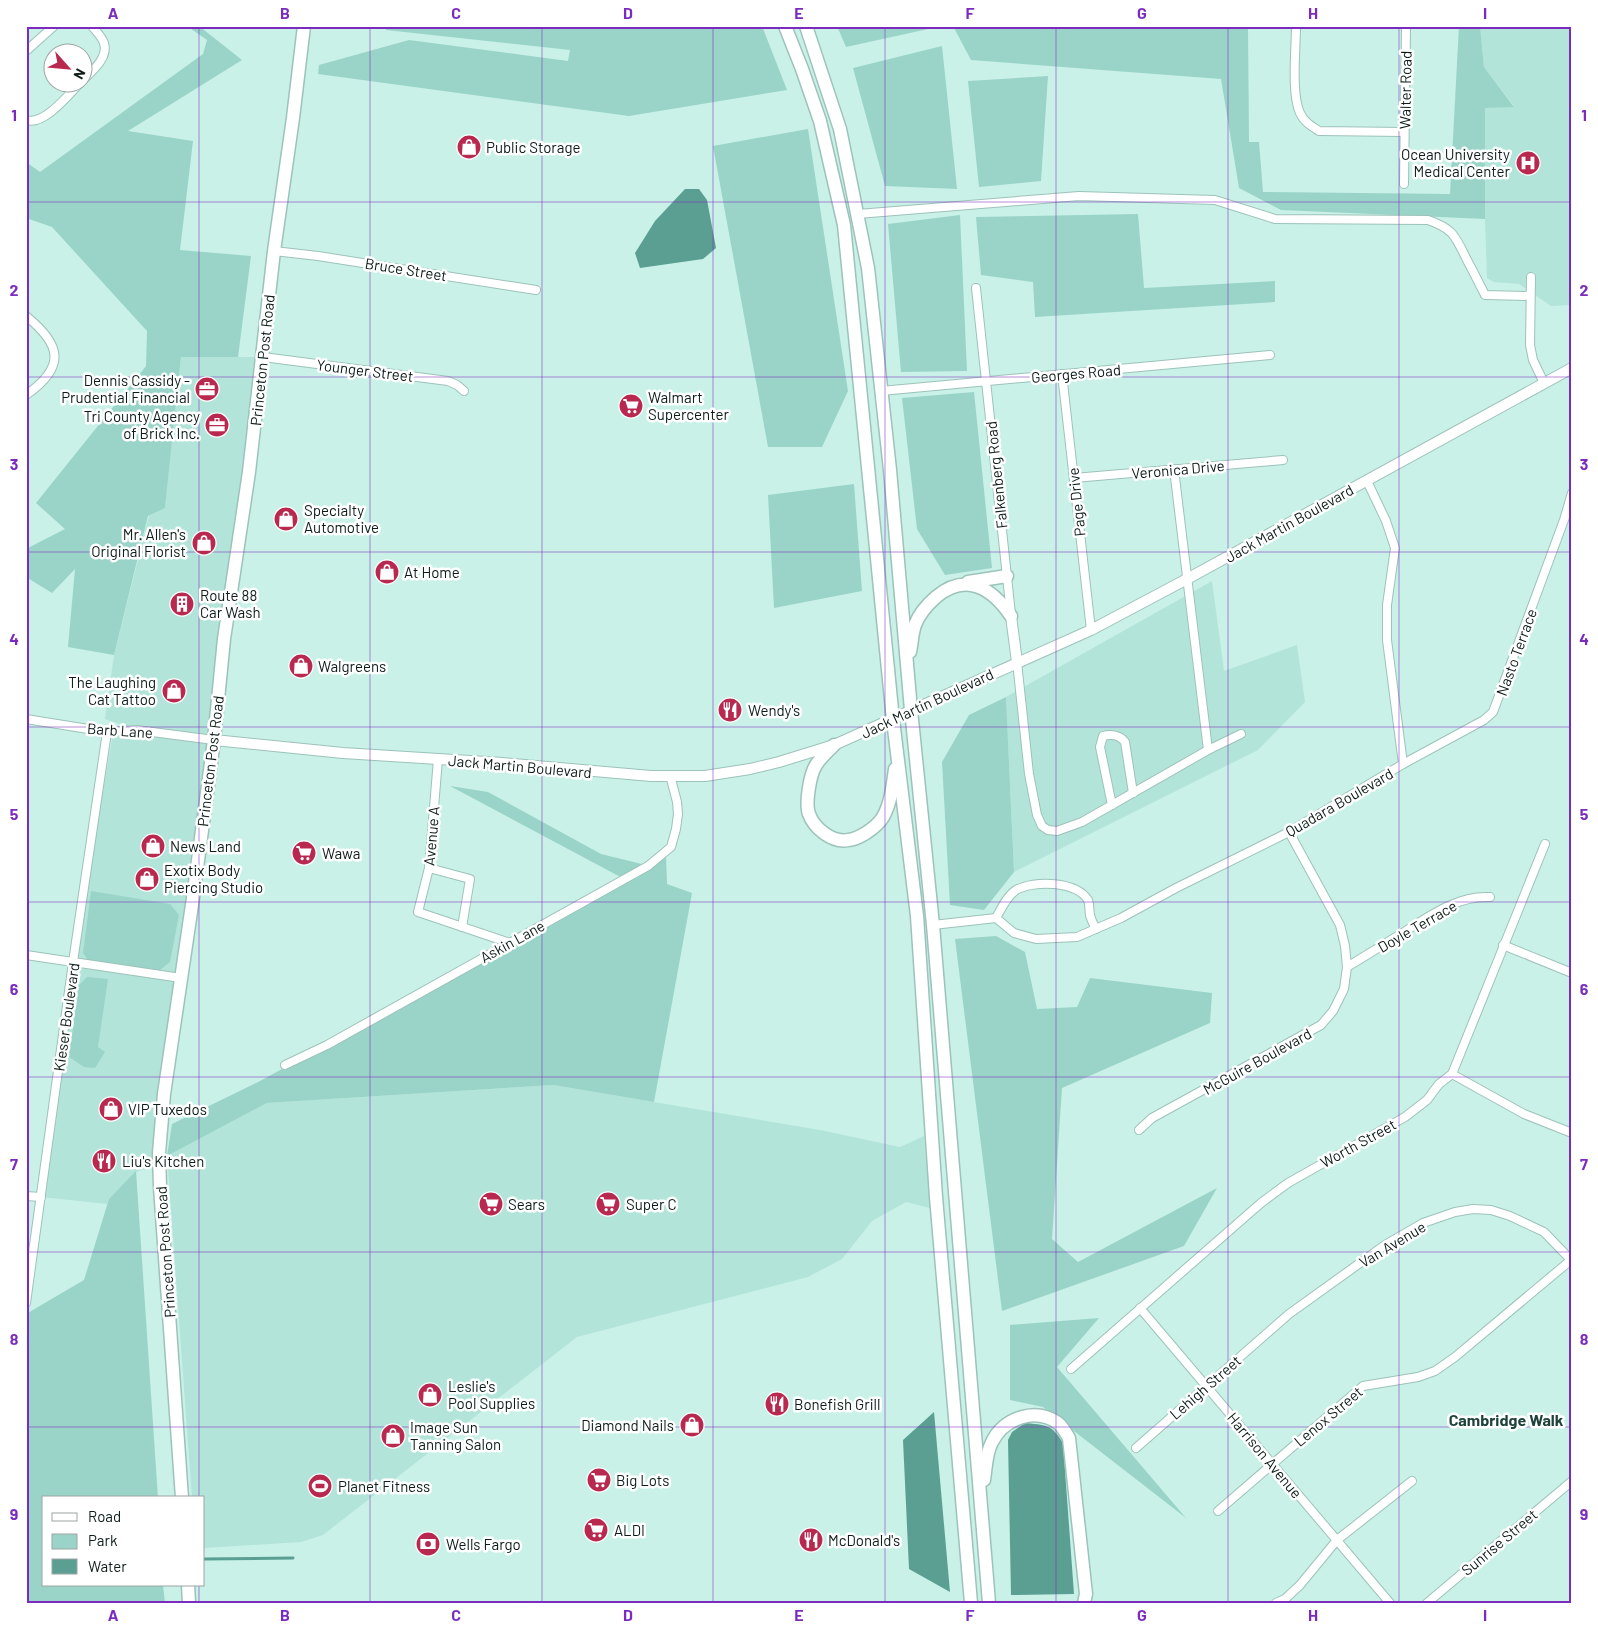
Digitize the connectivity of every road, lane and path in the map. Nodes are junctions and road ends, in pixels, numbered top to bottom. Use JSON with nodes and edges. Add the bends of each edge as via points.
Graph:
{"nodes":[{"id":1,"x":54,"y":26,"type":"edge"},
{"id":2,"x":92,"y":26,"type":"edge"},
{"id":3,"x":304,"y":26,"type":"edge"},
{"id":4,"x":785,"y":26,"type":"edge"},
{"id":5,"x":806,"y":26,"type":"edge"},
{"id":6,"x":1296,"y":26,"type":"edge"},
{"id":7,"x":1406,"y":26,"type":"edge"},
{"id":8,"x":26,"y":51,"type":"edge"},
{"id":9,"x":92,"y":72,"type":"edge"},
{"id":10,"x":72,"y":92,"type":"edge"},
{"id":11,"x":26,"y":120,"type":"edge"},
{"id":12,"x":1404,"y":132,"type":"junction"},
{"id":13,"x":1404,"y":184,"type":"dead end"},
{"id":14,"x":858,"y":214,"type":"junction"},
{"id":15,"x":274,"y":250,"type":"junction"},
{"id":16,"x":1531,"y":277,"type":"dead end"},
{"id":17,"x":976,"y":288,"type":"dead end"},
{"id":18,"x":536,"y":290,"type":"dead end"},
{"id":19,"x":1530,"y":296,"type":"junction"},
{"id":20,"x":26,"y":316,"type":"edge"},
{"id":21,"x":1270,"y":355,"type":"dead end"},
{"id":22,"x":263,"y":357,"type":"junction"},
{"id":23,"x":1572,"y":368,"type":"edge"},
{"id":24,"x":1062,"y":374,"type":"junction"},
{"id":25,"x":986,"y":381,"type":"junction"},
{"id":26,"x":1544,"y":383,"type":"junction"},
{"id":27,"x":464,"y":391,"type":"dead end"},
{"id":28,"x":880,"y":391,"type":"junction"},
{"id":29,"x":26,"y":395,"type":"edge"},
{"id":30,"x":1283,"y":460,"type":"dead end"},
{"id":31,"x":1174,"y":469,"type":"junction"},
{"id":32,"x":1074,"y":478,"type":"junction"},
{"id":33,"x":1367,"y":480,"type":"junction"},
{"id":34,"x":1572,"y":493,"type":"edge"},
{"id":35,"x":1007,"y":576,"type":"junction"},
{"id":36,"x":1187,"y":579,"type":"junction"},
{"id":37,"x":961,"y":583,"type":"junction"},
{"id":38,"x":1011,"y":616,"type":"junction"},
{"id":39,"x":1090,"y":630,"type":"junction"},
{"id":40,"x":1017,"y":662,"type":"junction"},
{"id":41,"x":907,"y":666,"type":"junction"},
{"id":42,"x":911,"y":710,"type":"junction"},
{"id":43,"x":26,"y":719,"type":"edge"},
{"id":44,"x":893,"y":720,"type":"junction"},
{"id":45,"x":108,"y":732,"type":"junction"},
{"id":46,"x":1241,"y":734,"type":"dead end"},
{"id":47,"x":214,"y":740,"type":"junction"},
{"id":48,"x":834,"y":745,"type":"junction"},
{"id":49,"x":1208,"y":750,"type":"junction"},
{"id":50,"x":898,"y":756,"type":"junction"},
{"id":51,"x":438,"y":759,"type":"junction"},
{"id":52,"x":1403,"y":764,"type":"junction"},
{"id":53,"x":670,"y":775,"type":"junction"},
{"id":54,"x":1133,"y":792,"type":"junction"},
{"id":55,"x":1112,"y":805,"type":"junction"},
{"id":56,"x":1289,"y":832,"type":"junction"},
{"id":57,"x":1546,"y":844,"type":"dead end"},
{"id":58,"x":429,"y":868,"type":"junction"},
{"id":59,"x":1490,"y":897,"type":"dead end"},
{"id":60,"x":996,"y":918,"type":"junction"},
{"id":61,"x":933,"y":926,"type":"junction"},
{"id":62,"x":462,"y":927,"type":"junction"},
{"id":63,"x":1096,"y":930,"type":"junction"},
{"id":64,"x":510,"y":943,"type":"junction"},
{"id":65,"x":1503,"y":945,"type":"junction"},
{"id":66,"x":26,"y":955,"type":"edge"},
{"id":67,"x":74,"y":962,"type":"junction"},
{"id":68,"x":1347,"y":967,"type":"junction"},
{"id":69,"x":1572,"y":973,"type":"edge"},
{"id":70,"x":181,"y":978,"type":"junction"},
{"id":71,"x":285,"y":1065,"type":"dead end"},
{"id":72,"x":1452,"y":1074,"type":"junction"},
{"id":73,"x":1139,"y":1130,"type":"dead end"},
{"id":74,"x":1572,"y":1133,"type":"edge"},
{"id":75,"x":26,"y":1196,"type":"edge"},
{"id":76,"x":41,"y":1197,"type":"junction"},
{"id":77,"x":1571,"y":1260,"type":"edge"},
{"id":78,"x":26,"y":1303,"type":"edge"},
{"id":79,"x":1140,"y":1308,"type":"junction"},
{"id":80,"x":1274,"y":1326,"type":"joint"},
{"id":81,"x":1071,"y":1369,"type":"dead end"},
{"id":82,"x":1207,"y":1386,"type":"junction"},
{"id":83,"x":1136,"y":1448,"type":"dead end"},
{"id":84,"x":1272,"y":1464,"type":"junction"},
{"id":85,"x":1412,"y":1481,"type":"dead end"},
{"id":86,"x":1572,"y":1481,"type":"edge"},
{"id":87,"x":182,"y":1496,"type":"edge"},
{"id":88,"x":981,"y":1510,"type":"junction"},
{"id":89,"x":1218,"y":1511,"type":"dead end"},
{"id":90,"x":1337,"y":1540,"type":"junction"},
{"id":91,"x":188,"y":1586,"type":"edge"},
{"id":92,"x":190,"y":1603,"type":"edge"},
{"id":93,"x":971,"y":1603,"type":"edge"},
{"id":94,"x":988,"y":1603,"type":"edge"},
{"id":95,"x":1084,"y":1603,"type":"edge"},
{"id":96,"x":1276,"y":1603,"type":"edge"},
{"id":97,"x":1390,"y":1603,"type":"edge"},
{"id":98,"x":1427,"y":1603,"type":"edge"}],
"edges":[{"from":1,"to":8,"type":"street"},
{"from":2,"to":9,"type":"street","via":[[104,42],[105,49]]},
{"from":3,"to":15,"type":"main road","name":"Princeton Post Road"},
{"from":4,"to":44,"type":"main road","via":[[820,121],[844,225]]},
{"from":5,"to":14,"type":"main road","via":[[840,128]]},
{"from":6,"to":12,"type":"street","via":[[1295,95],[1299,112],[1310,126],[1319,131]]},
{"from":7,"to":12,"type":"street","name":"Walter Road"},
{"from":10,"to":11,"type":"street","via":[[39,121]]},
{"from":12,"to":13,"type":"street","name":"Walter Road"},
{"from":14,"to":19,"type":"street","via":[[1079,196],[1214,200],[1275,219],[1428,220],[1452,232],[1485,295]]},
{"from":14,"to":28,"type":"main road","via":[[868,268]]},
{"from":15,"to":18,"type":"street","name":"Bruce Street"},
{"from":15,"to":22,"type":"main road","name":"Princeton Post Road"},
{"from":16,"to":19,"type":"street"},
{"from":17,"to":25,"type":"street","name":"Falkenberg Road"},
{"from":19,"to":26,"type":"street","via":[[1530,345]]},
{"from":20,"to":29,"type":"street","via":[[40,327],[56,354],[52,370],[37,388]]},
{"from":21,"to":24,"type":"street","name":"Georges Road"},
{"from":22,"to":27,"type":"street","name":"Younger Street","via":[[448,381]]},
{"from":22,"to":47,"type":"main road","name":"Princeton Post Road","via":[[224,639]]},
{"from":23,"to":26,"type":"street","name":"Jack Martin Boulevard"},
{"from":24,"to":25,"type":"street","name":"Georges Road"},
{"from":24,"to":32,"type":"street","name":"Page Drive"},
{"from":25,"to":28,"type":"street","name":"Georges Road"},
{"from":25,"to":35,"type":"street","name":"Falkenberg Road"},
{"from":26,"to":33,"type":"street","name":"Jack Martin Boulevard"},
{"from":28,"to":41,"type":"main road"},
{"from":30,"to":31,"type":"street","name":"Veronica Drive"},
{"from":31,"to":32,"type":"street","name":"Veronica Drive"},
{"from":31,"to":36,"type":"street"},
{"from":32,"to":39,"type":"street","name":"Page Drive"},
{"from":33,"to":36,"type":"street","name":"Jack Martin Boulevard"},
{"from":33,"to":52,"type":"street","name":"Quadara Boulevard","via":[[1395,548],[1387,605],[1387,640]]},
{"from":34,"to":52,"type":"street","name":"Nasto Terrace","via":[[1493,712]]},
{"from":35,"to":37,"type":"main road"},
{"from":35,"to":38,"type":"street","name":"Falkenberg Road"},
{"from":36,"to":39,"type":"street","name":"Jack Martin Boulevard"},
{"from":36,"to":49,"type":"street"},
{"from":37,"to":38,"type":"main road","via":[[978,586],[992,595]]},
{"from":37,"to":41,"type":"main road","via":[[944,590],[928,604],[915,625]]},
{"from":38,"to":40,"type":"street","name":"Falkenberg Road"},
{"from":39,"to":40,"type":"street","name":"Jack Martin Boulevard"},
{"from":40,"to":42,"type":"street","name":"Jack Martin Boulevard"},
{"from":40,"to":55,"type":"street","via":[[1029,774],[1042,826],[1057,831],[1082,822]]},
{"from":41,"to":42,"type":"main road"},
{"from":42,"to":44,"type":"street","name":"Jack Martin Boulevard"},
{"from":42,"to":61,"type":"main road"},
{"from":43,"to":45,"type":"street","name":"Barb Lane"},
{"from":44,"to":48,"type":"street","name":"Jack Martin Boulevard"},
{"from":44,"to":50,"type":"main road"},
{"from":45,"to":47,"type":"street","name":"Barb Lane","via":[[137,730]]},
{"from":45,"to":67,"type":"street","name":"Kieser Boulevard"},
{"from":46,"to":49,"type":"street"},
{"from":47,"to":51,"type":"street","name":"Jack Martin Boulevard"},
{"from":47,"to":70,"type":"main road","name":"Princeton Post Road"},
{"from":48,"to":50,"type":"main road","via":[[816,765],[808,794],[808,814],[823,832],[837,840],[860,836],[883,817]]},
{"from":48,"to":53,"type":"street","name":"Jack Martin Boulevard","via":[[750,769],[705,776]]},
{"from":49,"to":54,"type":"street"},
{"from":50,"to":93,"type":"main road","via":[[917,916],[937,1207]]},
{"from":51,"to":53,"type":"street","name":"Jack Martin Boulevard"},
{"from":51,"to":58,"type":"street","name":"Avenue A"},
{"from":52,"to":56,"type":"street","name":"Quadara Boulevard"},
{"from":53,"to":64,"type":"street","name":"Askin Lane","via":[[678,814],[670,847],[648,866]]},
{"from":54,"to":55,"type":"street"},
{"from":54,"to":55,"type":"street","via":[[1125,742],[1117,736],[1103,736],[1100,747]]},
{"from":56,"to":63,"type":"street","name":"Quadara Boulevard"},
{"from":56,"to":68,"type":"street","name":"McGuire Boulevard","via":[[1340,925]]},
{"from":57,"to":65,"type":"street","name":"Worth Street"},
{"from":58,"to":62,"type":"street","via":[[470,880]]},
{"from":58,"to":62,"type":"street","name":"Avenue A","via":[[418,912]]},
{"from":59,"to":68,"type":"street","name":"Doyle Terrace","via":[[1462,900],[1437,911]]},
{"from":60,"to":61,"type":"street"},
{"from":60,"to":63,"type":"street","name":"Quadara Boulevard","via":[[1014,933],[1036,939],[1077,937]]},
{"from":60,"to":63,"type":"street","via":[[1015,891],[1031,884],[1066,886],[1081,892],[1089,902]]},
{"from":61,"to":88,"type":"main road"},
{"from":62,"to":64,"type":"street"},
{"from":64,"to":71,"type":"street","name":"Askin Lane"},
{"from":65,"to":69,"type":"street"},
{"from":65,"to":72,"type":"street","name":"Worth Street"},
{"from":66,"to":67,"type":"street"},
{"from":67,"to":70,"type":"street"},
{"from":67,"to":76,"type":"street","name":"Kieser Boulevard"},
{"from":68,"to":73,"type":"street","name":"McGuire Boulevard","via":[[1344,989],[1322,1025],[1152,1118]]},
{"from":70,"to":87,"type":"main road","name":"Princeton Post Road","via":[[164,1094],[159,1164]]},
{"from":72,"to":74,"type":"street","via":[[1524,1114]]},
{"from":72,"to":79,"type":"street","name":"Worth Street","via":[[1405,1117],[1267,1198]]},
{"from":75,"to":76,"type":"street"},
{"from":76,"to":78,"type":"street","name":"Kieser Boulevard"},
{"from":77,"to":80,"type":"street","name":"Van Avenue","via":[[1544,1232],[1510,1216],[1491,1210],[1455,1212],[1423,1223],[1385,1244]]},
{"from":77,"to":84,"type":"street","name":"Lenox Street","via":[[1435,1371],[1363,1386]]},
{"from":79,"to":81,"type":"street","name":"Worth Street"},
{"from":79,"to":82,"type":"street","name":"Harrison Avenue"},
{"from":80,"to":82,"type":"street","name":"Lehigh Street"},
{"from":82,"to":83,"type":"street","name":"Lehigh Street"},
{"from":82,"to":84,"type":"street","name":"Harrison Avenue"},
{"from":84,"to":89,"type":"street","name":"Lenox Street"},
{"from":84,"to":90,"type":"street","name":"Harrison Avenue"},
{"from":85,"to":90,"type":"street"},
{"from":86,"to":98,"type":"street","name":"Sunrise Street"},
{"from":88,"to":94,"type":"main road"},
{"from":88,"to":95,"type":"main road","via":[[986,1460],[992,1442],[1006,1424],[1026,1415],[1044,1416],[1059,1423],[1069,1438],[1086,1594]]},
{"from":90,"to":96,"type":"street","via":[[1300,1585]]},
{"from":90,"to":97,"type":"street","name":"Harrison Avenue"},
{"from":91,"to":92,"type":"main road"}]}
